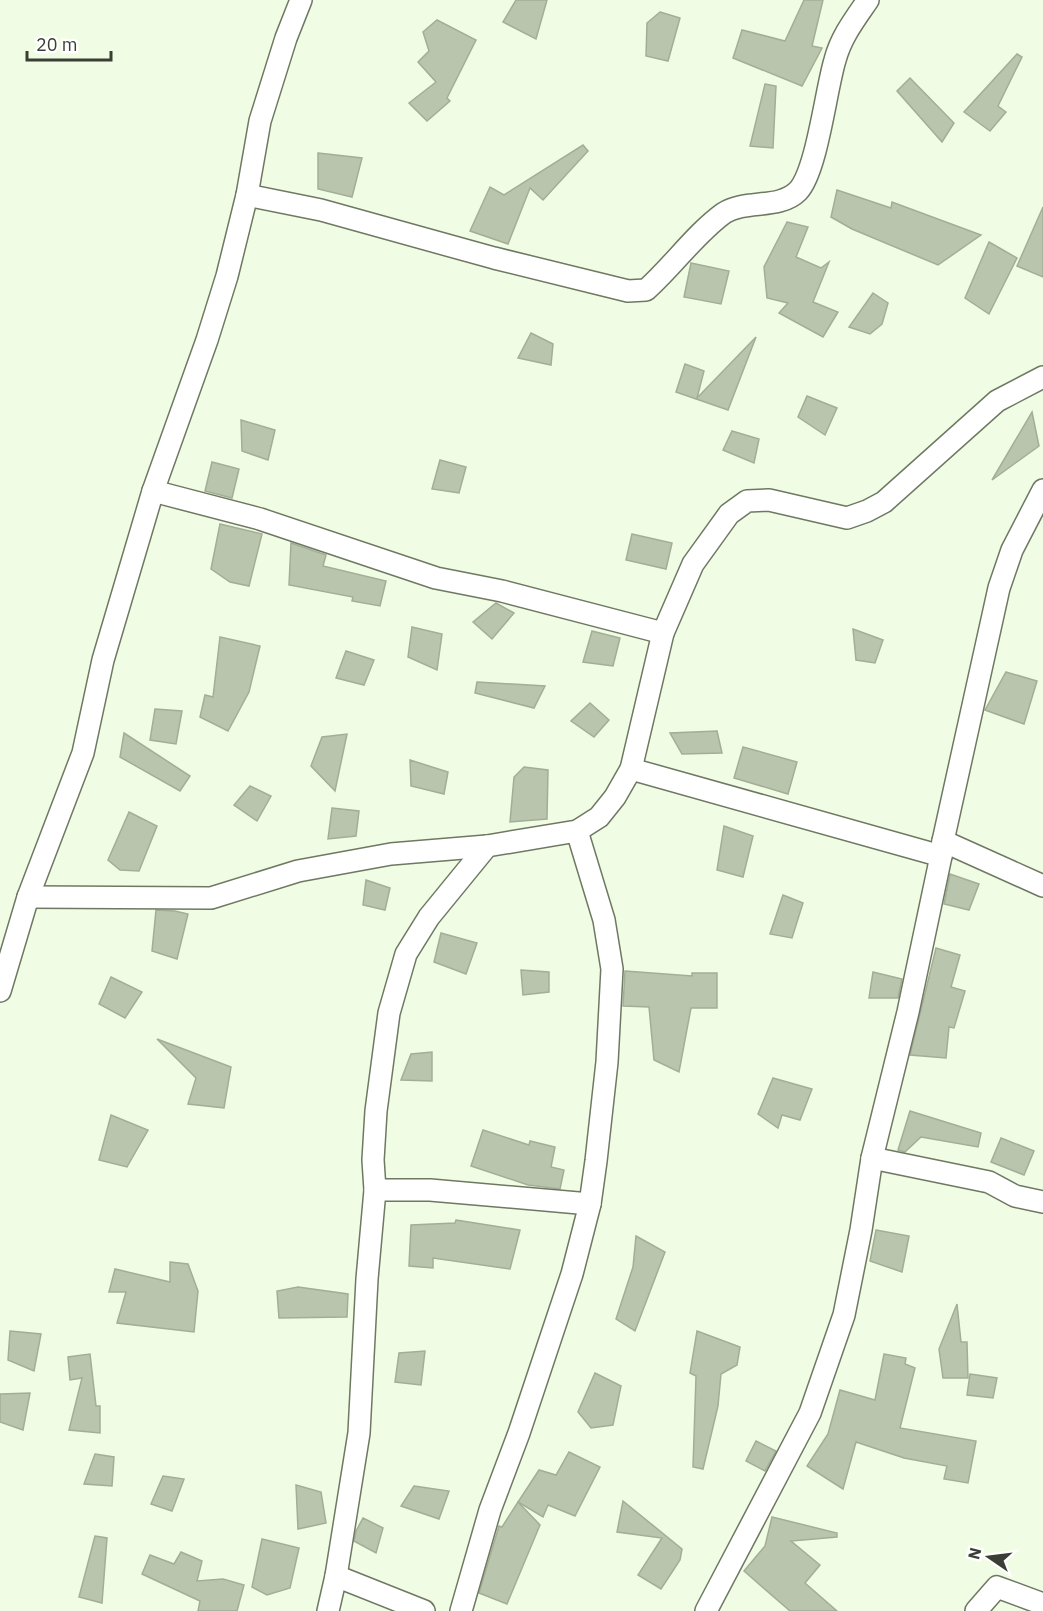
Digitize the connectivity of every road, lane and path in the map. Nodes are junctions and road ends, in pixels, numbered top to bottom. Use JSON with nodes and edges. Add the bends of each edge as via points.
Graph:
{"nodes":[{"id":1,"x":301,"y":0,"type":"edge"},
{"id":2,"x":868,"y":0,"type":"edge"},
{"id":3,"x":247,"y":195,"type":"junction"},
{"id":4,"x":1043,"y":377,"type":"edge"},
{"id":5,"x":1043,"y":490,"type":"edge"},
{"id":6,"x":153,"y":491,"type":"junction"},
{"id":7,"x":663,"y":633,"type":"junction"},
{"id":8,"x":631,"y":769,"type":"junction"},
{"id":9,"x":577,"y":831,"type":"junction"},
{"id":10,"x":487,"y":846,"type":"junction"},
{"id":11,"x":942,"y":849,"type":"junction"},
{"id":12,"x":1043,"y":886,"type":"edge"},
{"id":13,"x":28,"y":897,"type":"junction"},
{"id":14,"x":0,"y":991,"type":"edge"},
{"id":15,"x":872,"y":1158,"type":"junction"},
{"id":16,"x":375,"y":1190,"type":"junction"},
{"id":17,"x":1043,"y":1202,"type":"edge"},
{"id":18,"x":590,"y":1204,"type":"junction"},
{"id":19,"x":336,"y":1576,"type":"junction"},
{"id":20,"x":1043,"y":1604,"type":"edge"},
{"id":21,"x":328,"y":1611,"type":"edge"},
{"id":22,"x":424,"y":1611,"type":"edge"},
{"id":23,"x":461,"y":1611,"type":"edge"},
{"id":24,"x":706,"y":1611,"type":"edge"},
{"id":25,"x":976,"y":1611,"type":"edge"}],
"edges":[{"from":1,"to":3,"type":"street","via":[[260,121]]},
{"from":2,"to":3,"type":"street","via":[[835,58],[810,169],[798,190],[785,199],[726,212],[646,290],[628,291],[321,210]]},
{"from":3,"to":6,"type":"street","via":[[207,340]]},
{"from":4,"to":7,"type":"street","via":[[997,401],[884,502],[867,512],[847,518],[769,500],[747,501],[729,514],[693,564]]},
{"from":5,"to":11,"type":"street","via":[[1012,550],[999,588]]},
{"from":6,"to":7,"type":"street","via":[[260,519],[436,578]]},
{"from":6,"to":13,"type":"street","via":[[103,660],[83,753]]},
{"from":7,"to":8,"type":"street"},
{"from":8,"to":9,"type":"street","via":[[599,817]]},
{"from":8,"to":11,"type":"street"},
{"from":9,"to":10,"type":"street"},
{"from":9,"to":18,"type":"street","via":[[604,920],[612,969],[607,1062]]},
{"from":10,"to":13,"type":"street","via":[[391,854],[298,871],[211,898]]},
{"from":10,"to":16,"type":"street","via":[[429,917],[406,954],[389,1013],[379,1089]]},
{"from":11,"to":12,"type":"street"},
{"from":11,"to":15,"type":"street"},
{"from":13,"to":14,"type":"street"},
{"from":15,"to":17,"type":"street","via":[[989,1182],[1015,1196]]},
{"from":15,"to":24,"type":"street","via":[[844,1316],[810,1413]]},
{"from":16,"to":18,"type":"street","via":[[430,1190]]},
{"from":16,"to":19,"type":"street","via":[[359,1433]]},
{"from":18,"to":23,"type":"street","via":[[572,1274],[490,1510]]},
{"from":19,"to":21,"type":"street"},
{"from":19,"to":22,"type":"street"},
{"from":20,"to":25,"type":"street","via":[[997,1587]]}]}
